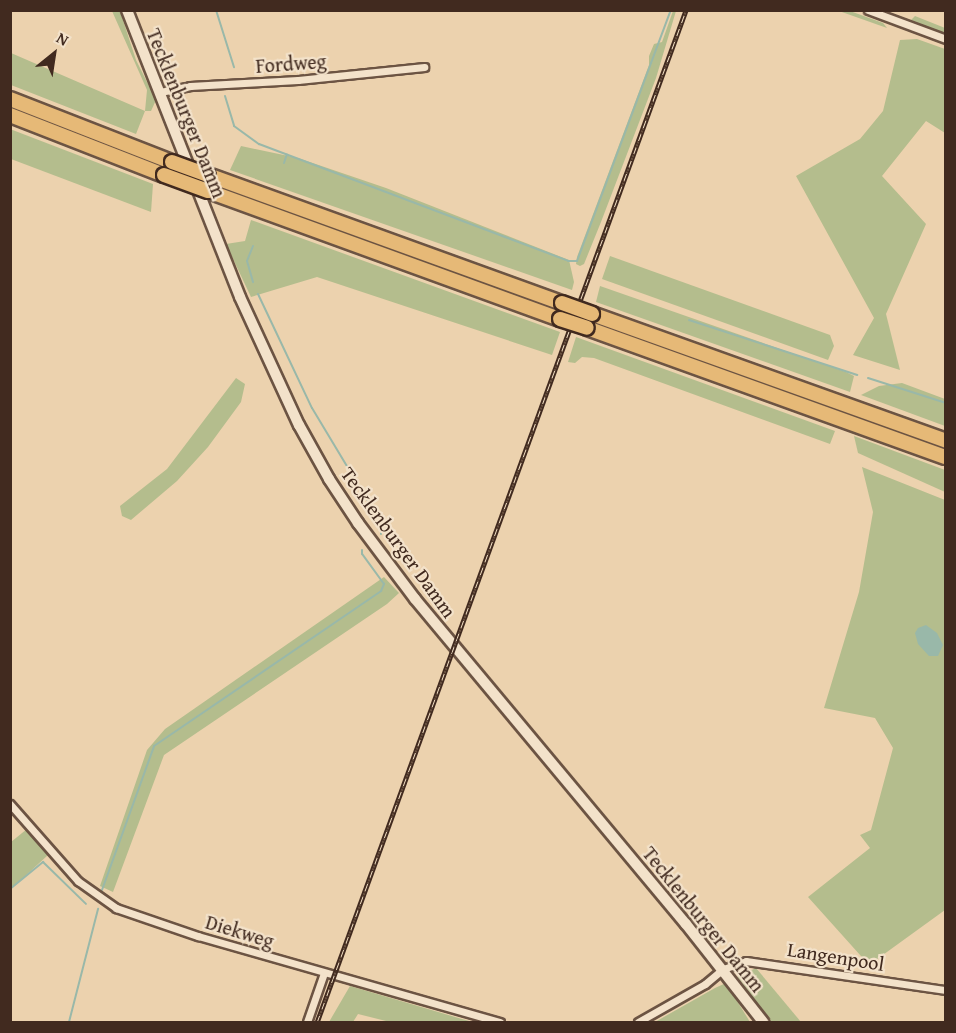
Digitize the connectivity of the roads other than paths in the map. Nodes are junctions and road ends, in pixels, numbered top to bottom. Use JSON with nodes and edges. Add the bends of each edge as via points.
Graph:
{"nodes":[{"id":1,"x":126,"y":10,"type":"edge"},
{"id":2,"x":868,"y":10,"type":"edge"},
{"id":3,"x":945,"y":39,"type":"edge"},
{"id":4,"x":424,"y":67,"type":"dead end"},
{"id":5,"x":160,"y":92,"type":"junction"},
{"id":6,"x":10,"y":99,"type":"edge"},
{"id":7,"x":10,"y":116,"type":"edge"},
{"id":8,"x":945,"y":441,"type":"edge"},
{"id":9,"x":945,"y":457,"type":"edge"},
{"id":10,"x":10,"y":804,"type":"edge"},
{"id":11,"x":723,"y":969,"type":"junction"},
{"id":12,"x":324,"y":973,"type":"junction"},
{"id":13,"x":945,"y":990,"type":"edge"},
{"id":14,"x":307,"y":1023,"type":"edge"},
{"id":15,"x":500,"y":1023,"type":"edge"},
{"id":16,"x":638,"y":1023,"type":"edge"},
{"id":17,"x":762,"y":1023,"type":"edge"}],
"edges":[{"from":1,"to":5,"type":"main road","name":"Tecklenburger Damm"},
{"from":2,"to":3,"type":"street"},
{"from":4,"to":5,"type":"street","name":"Fordweg","via":[[190,86]]},
{"from":5,"to":11,"type":"main road","name":"Tecklenburger Damm","via":[[244,307],[299,425],[335,488],[415,599]]},
{"from":6,"to":8,"type":"highway","bridge":true,"via":[[172,162]]},
{"from":7,"to":9,"type":"highway","bridge":true},
{"from":10,"to":12,"type":"street","name":"Diekweg","via":[[78,881],[116,908]]},
{"from":11,"to":13,"type":"street","name":"Langenpool","via":[[755,960]]},
{"from":11,"to":16,"type":"street","via":[[705,984]]},
{"from":11,"to":17,"type":"main road","name":"Tecklenburger Damm"},
{"from":12,"to":14,"type":"street"},
{"from":12,"to":15,"type":"street","name":"Diekweg"}]}
